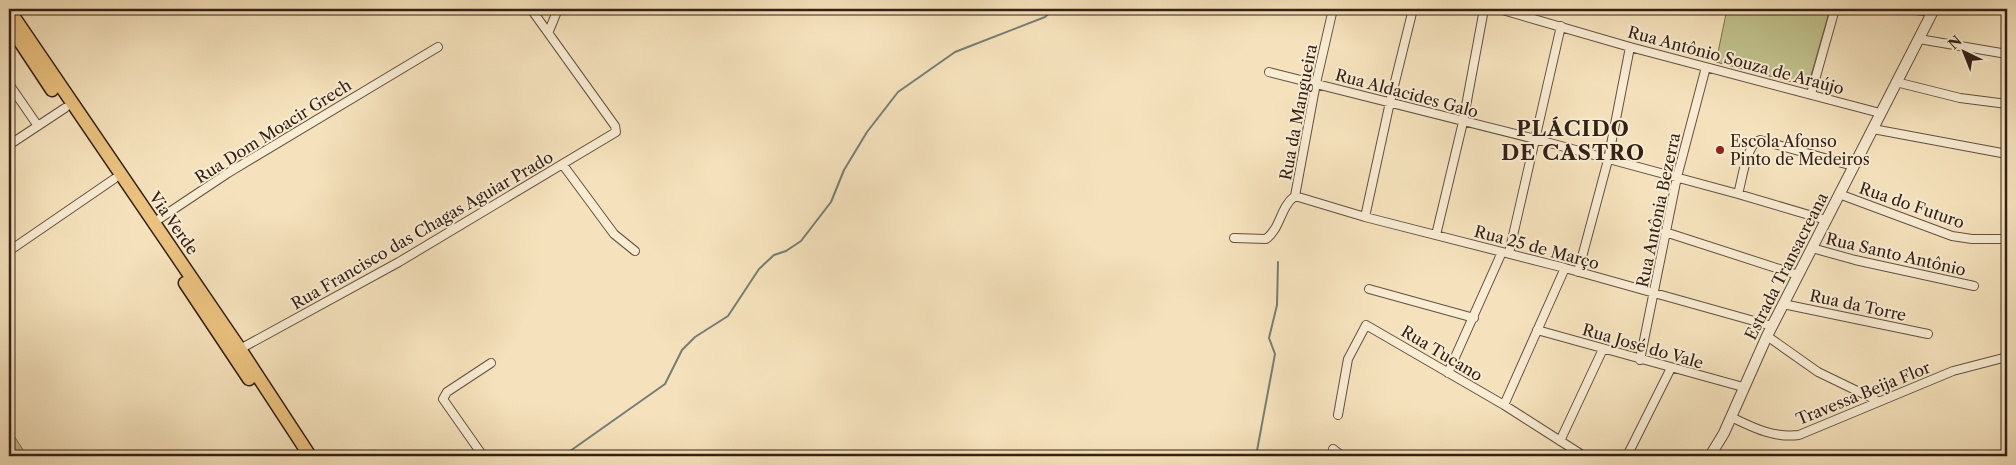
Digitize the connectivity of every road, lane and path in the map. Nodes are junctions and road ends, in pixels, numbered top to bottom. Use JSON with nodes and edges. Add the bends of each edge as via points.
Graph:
{"nodes":[{"id":1,"x":531,"y":9,"type":"edge"},
{"id":2,"x":558,"y":9,"type":"edge"},
{"id":3,"x":1333,"y":9,"type":"edge"},
{"id":4,"x":1413,"y":9,"type":"edge"},
{"id":5,"x":1484,"y":9,"type":"edge"},
{"id":6,"x":1499,"y":9,"type":"edge"},
{"id":7,"x":1835,"y":9,"type":"edge"},
{"id":8,"x":1907,"y":9,"type":"edge"},
{"id":9,"x":9,"y":10,"type":"edge"},
{"id":10,"x":1933,"y":11,"type":"edge"},
{"id":11,"x":9,"y":25,"type":"edge"},
{"id":12,"x":1561,"y":26,"type":"junction"},
{"id":13,"x":549,"y":31,"type":"junction"},
{"id":14,"x":1919,"y":39,"type":"junction"},
{"id":15,"x":438,"y":47,"type":"dead end"},
{"id":16,"x":1630,"y":47,"type":"junction"},
{"id":17,"x":2007,"y":54,"type":"edge"},
{"id":18,"x":1706,"y":66,"type":"junction"},
{"id":19,"x":1270,"y":72,"type":"dead end"},
{"id":20,"x":1896,"y":82,"type":"junction"},
{"id":21,"x":1316,"y":83,"type":"junction"},
{"id":22,"x":9,"y":84,"type":"edge"},
{"id":23,"x":1811,"y":94,"type":"junction"},
{"id":24,"x":1390,"y":102,"type":"junction"},
{"id":25,"x":2007,"y":104,"type":"edge"},
{"id":26,"x":65,"y":108,"type":"junction"},
{"id":27,"x":1880,"y":113,"type":"junction"},
{"id":28,"x":1463,"y":122,"type":"junction"},
{"id":29,"x":38,"y":126,"type":"junction"},
{"id":30,"x":1872,"y":128,"type":"junction"},
{"id":31,"x":1535,"y":139,"type":"junction"},
{"id":32,"x":9,"y":145,"type":"edge"},
{"id":33,"x":2007,"y":154,"type":"edge"},
{"id":34,"x":1608,"y":160,"type":"junction"},
{"id":35,"x":562,"y":165,"type":"junction"},
{"id":36,"x":1853,"y":166,"type":"junction"},
{"id":37,"x":1677,"y":177,"type":"junction"},
{"id":38,"x":114,"y":179,"type":"junction"},
{"id":39,"x":1738,"y":194,"type":"junction"},
{"id":40,"x":1839,"y":194,"type":"junction"},
{"id":41,"x":1295,"y":196,"type":"junction"},
{"id":42,"x":1365,"y":217,"type":"junction"},
{"id":43,"x":1826,"y":220,"type":"junction"},
{"id":44,"x":154,"y":223,"type":"junction"},
{"id":45,"x":1665,"y":232,"type":"junction"},
{"id":46,"x":1436,"y":235,"type":"junction"},
{"id":47,"x":1234,"y":238,"type":"dead end"},
{"id":48,"x":2007,"y":239,"type":"edge"},
{"id":49,"x":1812,"y":248,"type":"junction"},
{"id":50,"x":9,"y":251,"type":"edge"},
{"id":51,"x":635,"y":251,"type":"dead end"},
{"id":52,"x":1506,"y":252,"type":"junction"},
{"id":53,"x":1565,"y":268,"type":"junction"},
{"id":54,"x":1578,"y":272,"type":"junction"},
{"id":55,"x":1798,"y":275,"type":"junction"},
{"id":56,"x":1974,"y":286,"type":"dead end"},
{"id":57,"x":1369,"y":289,"type":"dead end"},
{"id":58,"x":1653,"y":293,"type":"junction"},
{"id":59,"x":1783,"y":304,"type":"junction"},
{"id":60,"x":1474,"y":318,"type":"junction"},
{"id":61,"x":1772,"y":326,"type":"junction"},
{"id":62,"x":1537,"y":330,"type":"junction"},
{"id":63,"x":1928,"y":334,"type":"dead end"},
{"id":64,"x":1767,"y":336,"type":"junction"},
{"id":65,"x":240,"y":349,"type":"junction"},
{"id":66,"x":1603,"y":349,"type":"junction"},
{"id":67,"x":2007,"y":357,"type":"edge"},
{"id":68,"x":1640,"y":360,"type":"junction"},
{"id":69,"x":491,"y":363,"type":"dead end"},
{"id":70,"x":1671,"y":368,"type":"junction"},
{"id":71,"x":1448,"y":373,"type":"junction"},
{"id":72,"x":1743,"y":387,"type":"junction"},
{"id":73,"x":1878,"y":401,"type":"junction"},
{"id":74,"x":1504,"y":405,"type":"junction"},
{"id":75,"x":1338,"y":415,"type":"dead end"},
{"id":76,"x":1731,"y":417,"type":"junction"},
{"id":77,"x":1724,"y":432,"type":"junction"},
{"id":78,"x":1560,"y":441,"type":"junction"},
{"id":79,"x":1333,"y":449,"type":"dead end"},
{"id":80,"x":301,"y":456,"type":"edge"},
{"id":81,"x":310,"y":456,"type":"edge"},
{"id":82,"x":483,"y":456,"type":"edge"},
{"id":83,"x":1342,"y":456,"type":"edge"},
{"id":84,"x":1584,"y":456,"type":"edge"},
{"id":85,"x":1627,"y":456,"type":"edge"},
{"id":86,"x":1710,"y":456,"type":"edge"},
{"id":87,"x":1717,"y":456,"type":"edge"}],
"edges":[{"from":1,"to":13,"type":"street"},
{"from":2,"to":13,"type":"street"},
{"from":3,"to":21,"type":"street","name":"Rua da Mangueira"},
{"from":4,"to":24,"type":"street"},
{"from":5,"to":28,"type":"street"},
{"from":6,"to":12,"type":"street","name":"Rua Antônio Souza de Araújo"},
{"from":7,"to":23,"type":"street"},
{"from":8,"to":10,"type":"street"},
{"from":9,"to":44,"type":"main road","name":"Via Verde"},
{"from":10,"to":14,"type":"street","name":"Estrada Transacreana"},
{"from":11,"to":26,"type":"main road","name":"Via Verde"},
{"from":12,"to":16,"type":"street","name":"Rua Antônio Souza de Araújo"},
{"from":12,"to":31,"type":"street"},
{"from":13,"to":35,"type":"street","name":"Rua Francisco das Chagas Aguiar Prado","via":[[616,132]]},
{"from":14,"to":17,"type":"street"},
{"from":14,"to":20,"type":"street","name":"Estrada Transacreana"},
{"from":15,"to":44,"type":"street","name":"Rua Dom Moacir Grech","via":[[228,173]]},
{"from":16,"to":18,"type":"street","name":"Rua Antônio Souza de Araújo"},
{"from":16,"to":34,"type":"street"},
{"from":18,"to":23,"type":"street","name":"Rua Antônio Souza de Araújo"},
{"from":18,"to":37,"type":"street","name":"Rua Antônia Bezerra"},
{"from":19,"to":21,"type":"street","name":"Rua Aldacides Galo"},
{"from":20,"to":25,"type":"street","via":[[1960,98]]},
{"from":20,"to":27,"type":"street","name":"Estrada Transacreana"},
{"from":21,"to":24,"type":"street","name":"Rua Aldacides Galo"},
{"from":21,"to":41,"type":"street","name":"Rua da Mangueira"},
{"from":22,"to":29,"type":"street"},
{"from":23,"to":27,"type":"street","name":"Rua Antônio Souza de Araújo"},
{"from":24,"to":28,"type":"street","name":"Rua Aldacides Galo"},
{"from":24,"to":42,"type":"street"},
{"from":26,"to":29,"type":"street"},
{"from":26,"to":38,"type":"main road","name":"Via Verde"},
{"from":27,"to":30,"type":"street","name":"Estrada Transacreana"},
{"from":28,"to":31,"type":"street","name":"Rua Aldacides Galo"},
{"from":28,"to":46,"type":"street"},
{"from":29,"to":32,"type":"street"},
{"from":30,"to":33,"type":"street"},
{"from":30,"to":36,"type":"street","name":"Estrada Transacreana"},
{"from":31,"to":34,"type":"street","name":"Rua Aldacides Galo"},
{"from":31,"to":52,"type":"street"},
{"from":34,"to":37,"type":"street","name":"Rua Aldacides Galo"},
{"from":34,"to":54,"type":"street"},
{"from":35,"to":51,"type":"street","via":[[614,234]]},
{"from":35,"to":65,"type":"street","name":"Rua Francisco das Chagas Aguiar Prado","via":[[399,262]]},
{"from":36,"to":39,"type":"street","via":[[1760,140],[1752,144],[1748,153]]},
{"from":36,"to":40,"type":"street","name":"Estrada Transacreana"},
{"from":37,"to":39,"type":"street","name":"Rua Aldacides Galo"},
{"from":37,"to":45,"type":"street","name":"Rua Antônia Bezerra"},
{"from":38,"to":50,"type":"street"},
{"from":38,"to":80,"type":"main road","name":"Via Verde"},
{"from":39,"to":43,"type":"street","name":"Rua Aldacides Galo"},
{"from":40,"to":43,"type":"street","name":"Estrada Transacreana"},
{"from":40,"to":48,"type":"street","name":"Rua do Futuro","via":[[1952,236]]},
{"from":41,"to":42,"type":"street","name":"Rua 25 de Março"},
{"from":41,"to":47,"type":"street","name":"Rua da Mangueira","via":[[1286,204],[1274,231],[1266,239]]},
{"from":42,"to":46,"type":"street","name":"Rua 25 de Março"},
{"from":43,"to":49,"type":"street","name":"Estrada Transacreana"},
{"from":44,"to":65,"type":"main road","name":"Via Verde"},
{"from":45,"to":55,"type":"street"},
{"from":45,"to":58,"type":"street","name":"Rua Antônia Bezerra"},
{"from":46,"to":52,"type":"street","name":"Rua 25 de Março"},
{"from":49,"to":55,"type":"street","name":"Estrada Transacreana"},
{"from":49,"to":56,"type":"street","name":"Rua Santo Antônio"},
{"from":52,"to":53,"type":"street","name":"Rua 25 de Março"},
{"from":52,"to":60,"type":"street"},
{"from":53,"to":54,"type":"street","name":"Rua 25 de Março"},
{"from":53,"to":62,"type":"street"},
{"from":54,"to":58,"type":"street","name":"Rua 25 de Março"},
{"from":55,"to":59,"type":"street","name":"Estrada Transacreana"},
{"from":57,"to":60,"type":"street"},
{"from":58,"to":61,"type":"street","name":"Rua 25 de Março"},
{"from":58,"to":68,"type":"street","name":"Rua Antônia Bezerra"},
{"from":59,"to":61,"type":"street","name":"Estrada Transacreana"},
{"from":59,"to":63,"type":"street","name":"Rua da Torre"},
{"from":60,"to":71,"type":"street"},
{"from":61,"to":64,"type":"street","name":"Estrada Transacreana"},
{"from":62,"to":66,"type":"street","name":"Rua José do Vale"},
{"from":62,"to":74,"type":"street"},
{"from":64,"to":72,"type":"street","name":"Estrada Transacreana"},
{"from":64,"to":73,"type":"street","via":[[1818,372]]},
{"from":65,"to":81,"type":"main road","name":"Via Verde"},
{"from":66,"to":68,"type":"street","name":"Rua José do Vale"},
{"from":66,"to":78,"type":"street"},
{"from":67,"to":73,"type":"street","name":"Travessa Beija Flor","via":[[1953,371]]},
{"from":68,"to":70,"type":"street","name":"Rua José do Vale"},
{"from":69,"to":82,"type":"street","via":[[444,396],[444,402]]},
{"from":70,"to":72,"type":"street","name":"Rua José do Vale"},
{"from":70,"to":85,"type":"street"},
{"from":71,"to":74,"type":"street","name":"Rua Tucano"},
{"from":71,"to":75,"type":"street","name":"Rua Tucano","via":[[1366,325],[1348,359]]},
{"from":72,"to":76,"type":"street","name":"Estrada Transacreana"},
{"from":73,"to":76,"type":"street","name":"Travessa Beija Flor","via":[[1818,428],[1784,437],[1766,433]]},
{"from":74,"to":78,"type":"street","name":"Rua Tucano"},
{"from":76,"to":77,"type":"street","name":"Estrada Transacreana"},
{"from":77,"to":86,"type":"street","name":"Estrada Transacreana"},
{"from":77,"to":87,"type":"street","name":"Estrada Transacreana"},
{"from":78,"to":84,"type":"street","name":"Rua Tucano"},
{"from":79,"to":83,"type":"street"}]}
